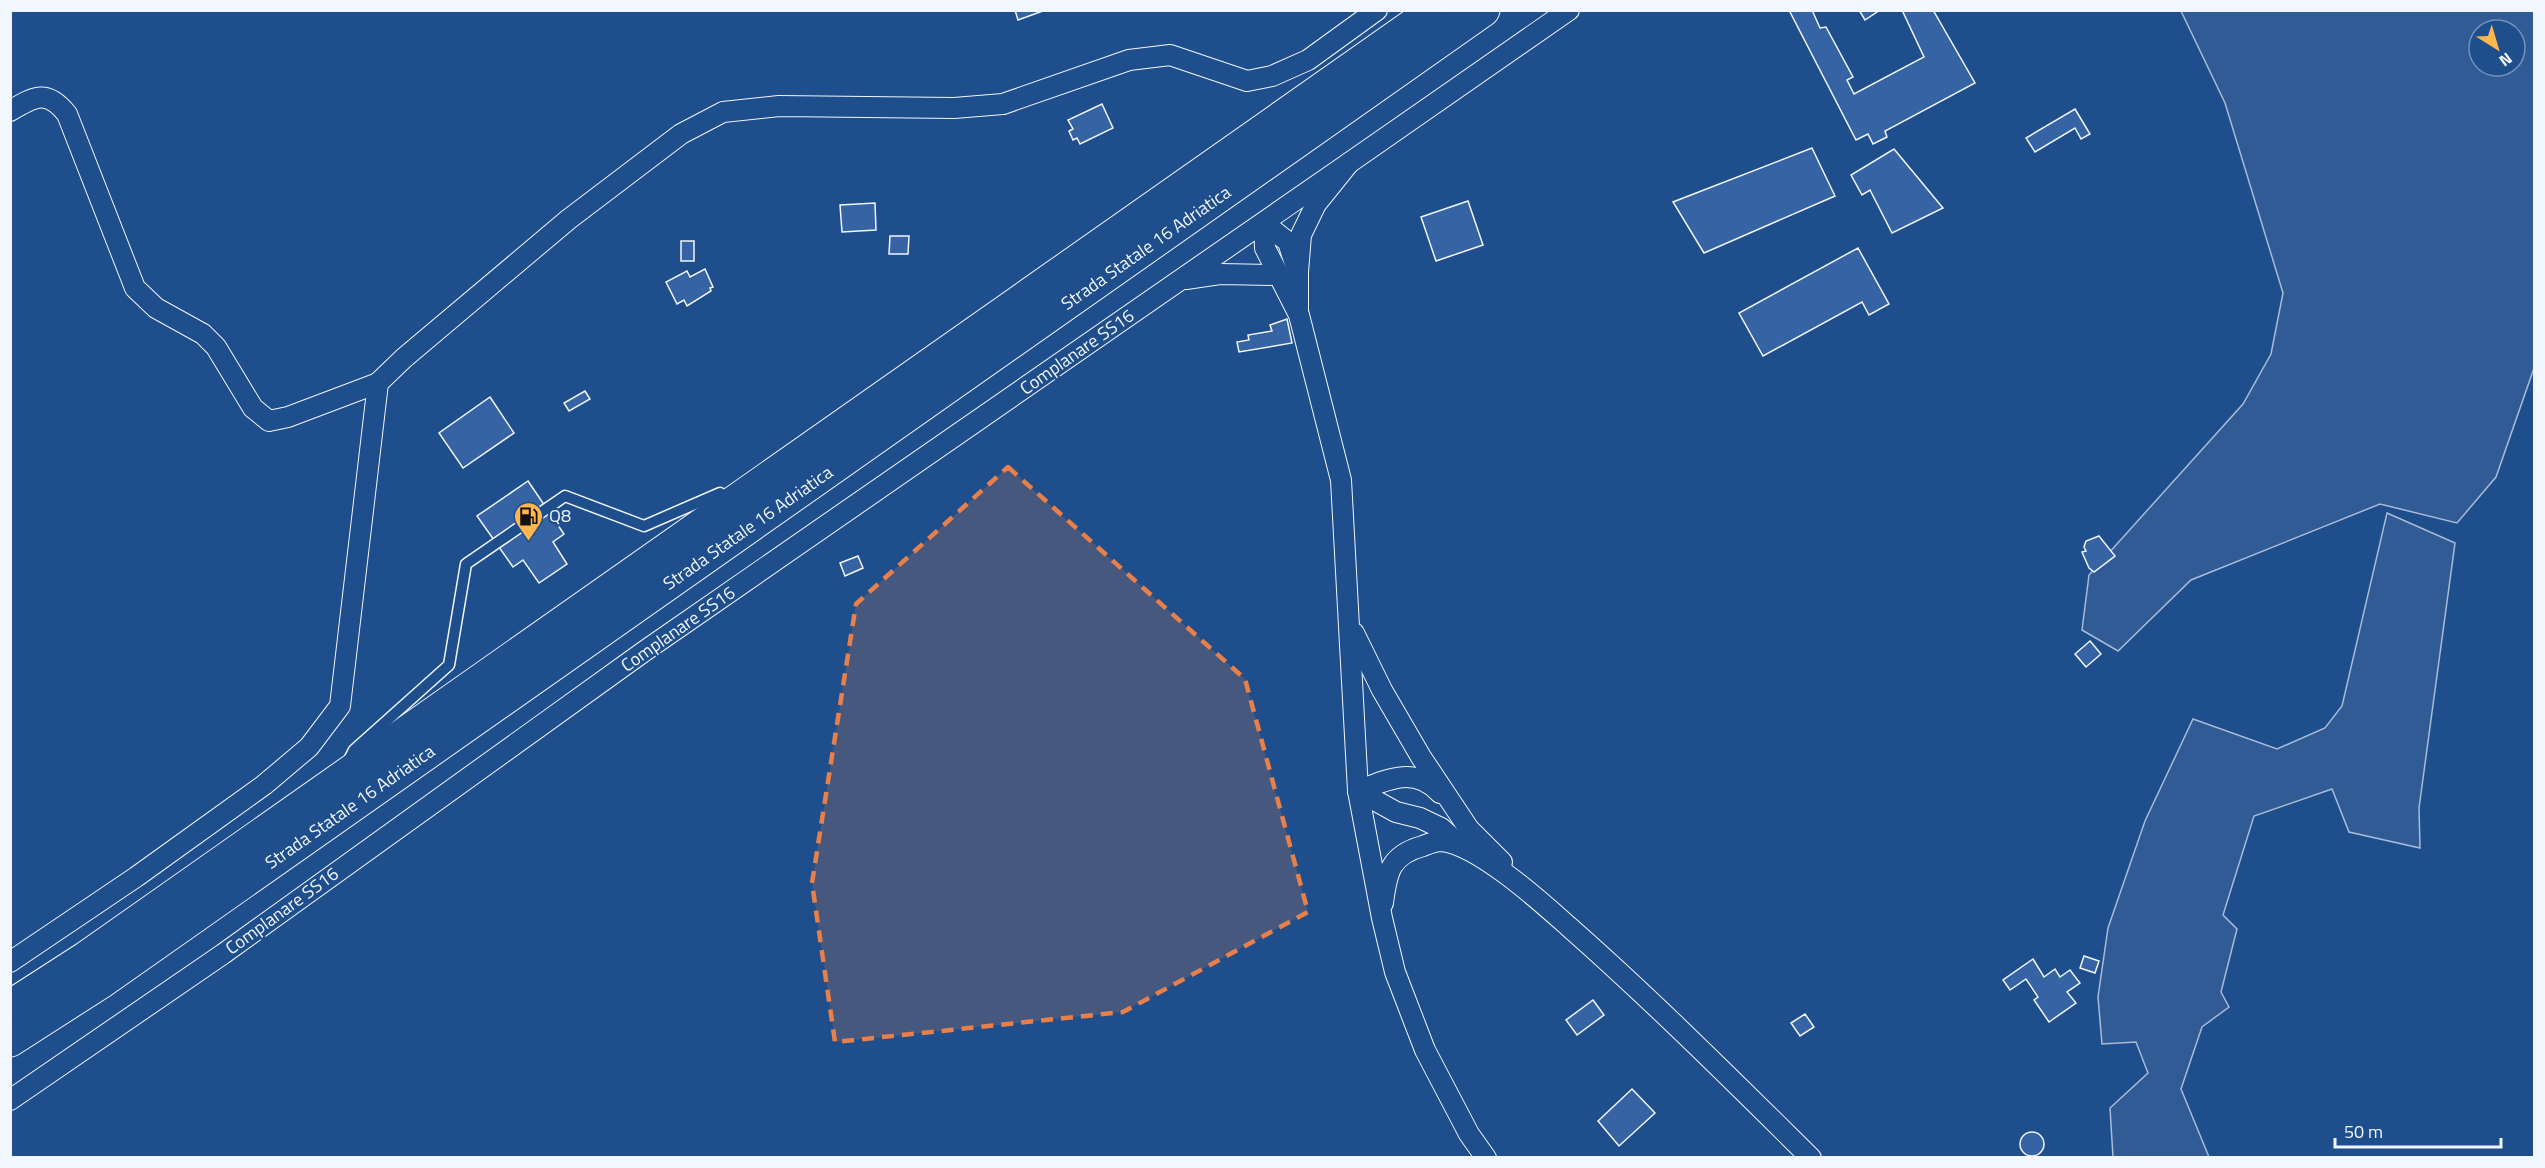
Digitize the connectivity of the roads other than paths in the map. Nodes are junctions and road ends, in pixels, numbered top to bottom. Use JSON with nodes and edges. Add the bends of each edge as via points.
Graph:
{"nodes":[{"id":1,"x":1377,"y":10,"type":"edge"},
{"id":2,"x":1435,"y":10,"type":"edge"},
{"id":3,"x":1483,"y":10,"type":"edge"},
{"id":4,"x":1569,"y":10,"type":"edge"},
{"id":5,"x":10,"y":111,"type":"edge"},
{"id":6,"x":1349,"y":163,"type":"junction"},
{"id":7,"x":1264,"y":223,"type":"junction"},
{"id":8,"x":1288,"y":273,"type":"junction"},
{"id":9,"x":1183,"y":279,"type":"junction"},
{"id":10,"x":378,"y":383,"type":"junction"},
{"id":11,"x":854,"y":420,"type":"junction"},
{"id":12,"x":805,"y":438,"type":"dead end"},
{"id":13,"x":730,"y":486,"type":"dead end"},
{"id":14,"x":1350,"y":627,"type":"junction"},
{"id":15,"x":338,"y":781,"type":"junction"},
{"id":16,"x":1358,"y":791,"type":"junction"},
{"id":17,"x":1456,"y":809,"type":"junction"},
{"id":18,"x":1467,"y":850,"type":"junction"},
{"id":19,"x":1541,"y":902,"type":"junction"},
{"id":20,"x":1382,"y":918,"type":"junction"},
{"id":21,"x":10,"y":962,"type":"edge"},
{"id":22,"x":10,"y":1007,"type":"edge"},
{"id":23,"x":10,"y":1040,"type":"edge"},
{"id":24,"x":10,"y":1100,"type":"edge"},
{"id":25,"x":1486,"y":1158,"type":"edge"},
{"id":26,"x":1811,"y":1158,"type":"edge"}],
"edges":[{"from":1,"to":10,"type":"street","via":[[1308,60],[1272,76],[1247,81],[1170,55],[1129,60],[1004,104],[954,108],[779,106],[723,112],[681,134],[569,219]]},
{"from":2,"to":11,"type":"highway","name":"Strada Statale 16 Adriatica"},
{"from":3,"to":23,"type":"highway","name":"Strada Statale 16 Adriatica","via":[[112,974]]},
{"from":4,"to":6,"type":"street","name":"Complanare SS16"},
{"from":5,"to":10,"type":"street","via":[[41,96],[62,107],[135,288],[156,308],[203,334],[216,347],[253,408],[269,421]]},
{"from":6,"to":7,"type":"street","name":"Complanare SS16"},
{"from":6,"to":8,"type":"street","via":[[1316,204]]},
{"from":7,"to":8,"type":"street","via":[[1288,242]]},
{"from":7,"to":9,"type":"street","name":"Complanare SS16"},
{"from":8,"to":9,"type":"street"},
{"from":8,"to":14,"type":"street","via":[[1341,480]]},
{"from":9,"to":24,"type":"street","name":"Complanare SS16","via":[[646,650],[232,947]]},
{"from":10,"to":21,"type":"street","via":[[340,706],[309,747],[264,785]]},
{"from":11,"to":12,"type":"lane"},
{"from":11,"to":15,"type":"highway","name":"Strada Statale 16 Adriatica"},
{"from":13,"to":15,"type":"lane","via":[[712,499],[644,526],[565,496],[466,564],[449,665],[354,750]]},
{"from":14,"to":16,"type":"street"},
{"from":14,"to":17,"type":"street","via":[[1421,757]]},
{"from":15,"to":22,"type":"highway","name":"Strada Statale 16 Adriatica"},
{"from":16,"to":17,"type":"street","via":[[1415,776],[1437,789]]},
{"from":16,"to":18,"type":"street","via":[[1396,812],[1441,828]]},
{"from":16,"to":20,"type":"street"},
{"from":17,"to":19,"type":"street","via":[[1469,828]]},
{"from":18,"to":19,"type":"street","via":[[1496,866]]},
{"from":18,"to":20,"type":"street","via":[[1440,841],[1406,851],[1391,866]]},
{"from":19,"to":26,"type":"street","via":[[1623,974]]},
{"from":20,"to":25,"type":"street","via":[[1395,972],[1425,1050]]}]}
